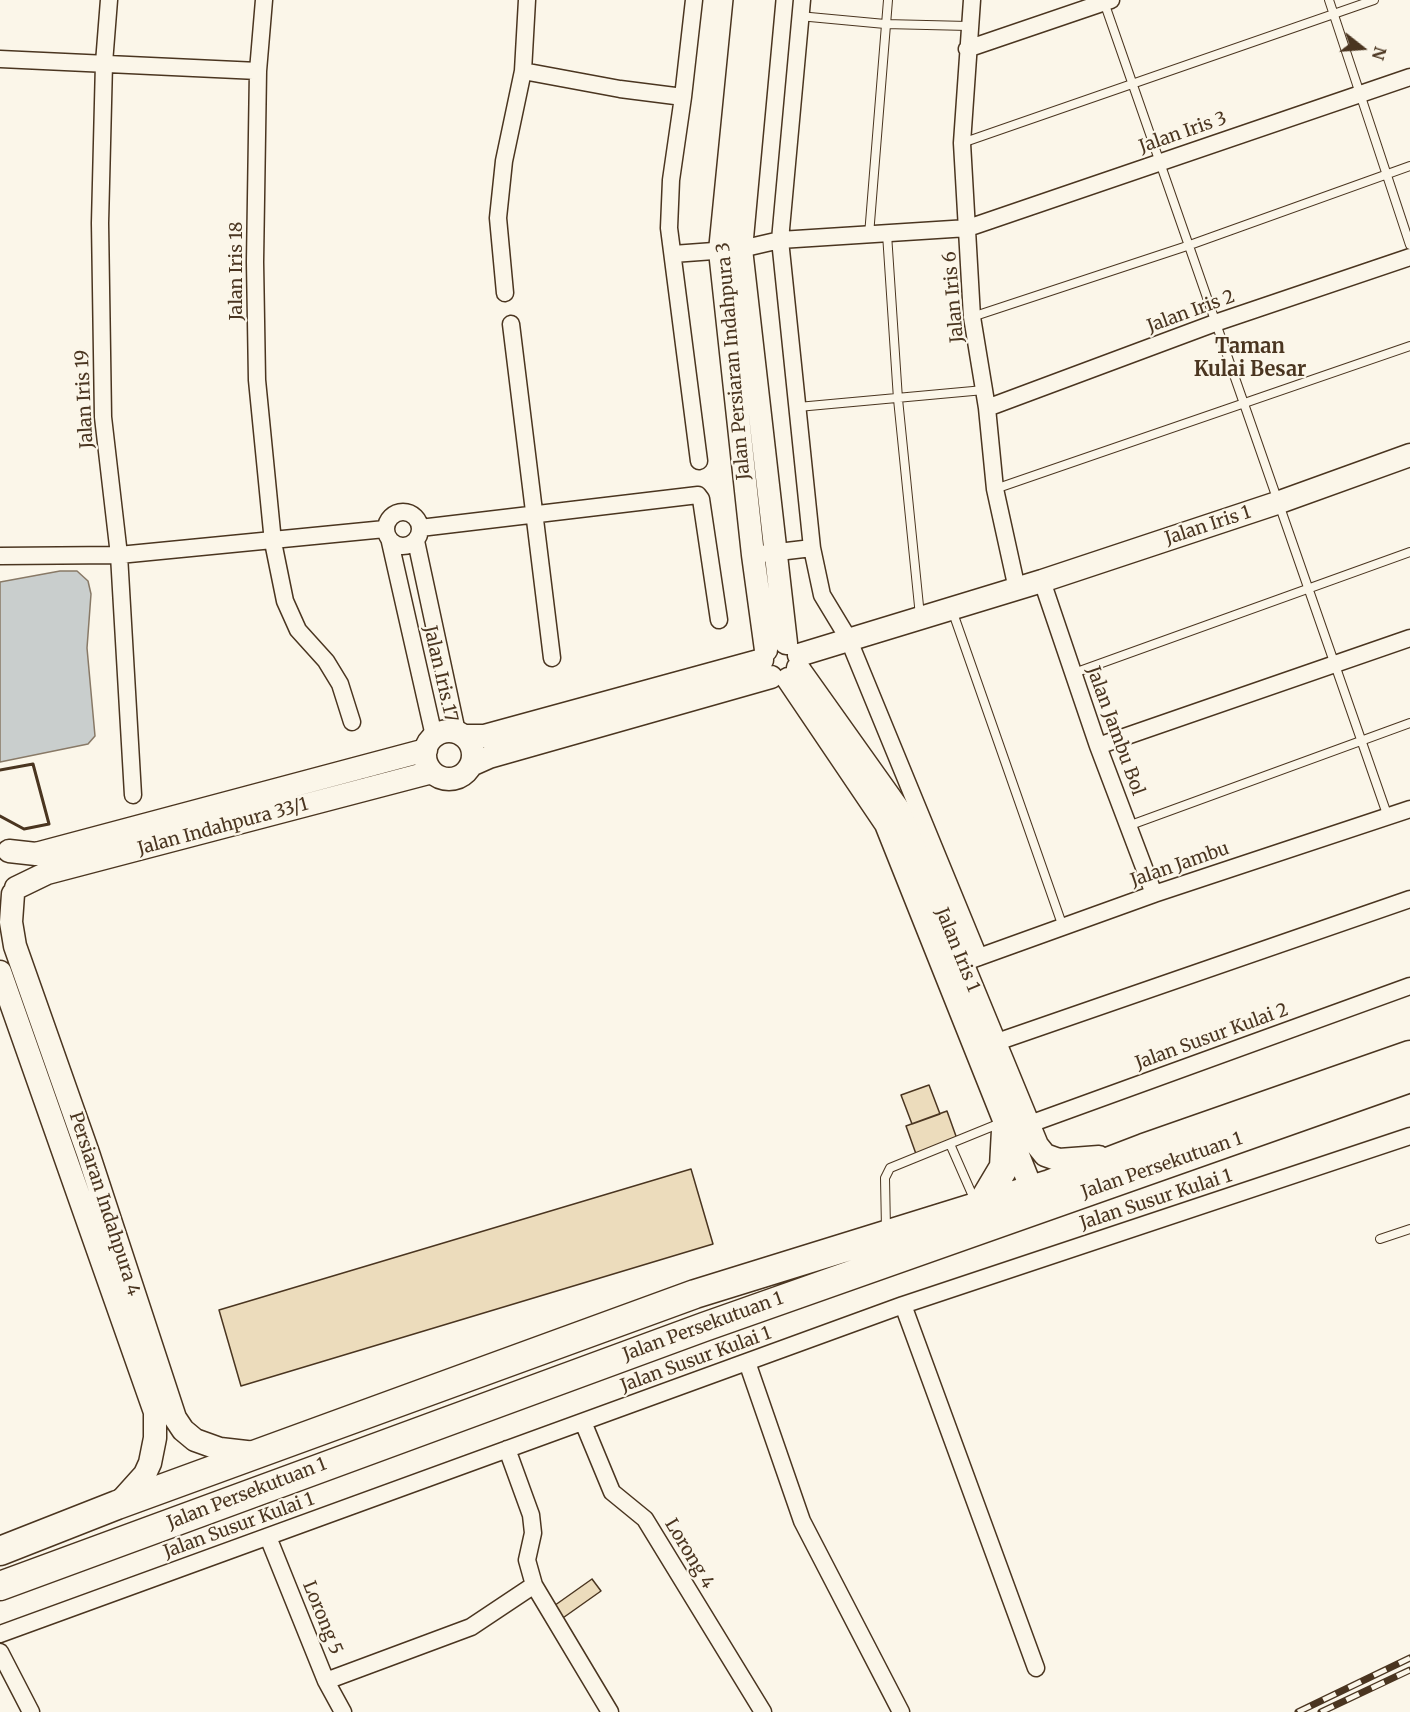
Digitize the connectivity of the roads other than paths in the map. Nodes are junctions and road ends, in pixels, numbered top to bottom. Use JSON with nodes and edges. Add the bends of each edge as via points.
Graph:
{"nodes":[{"id":1,"x":109,"y":0,"type":"edge"},
{"id":2,"x":264,"y":0,"type":"edge"},
{"id":3,"x":528,"y":0,"type":"edge"},
{"id":4,"x":694,"y":0,"type":"edge"},
{"id":5,"x":746,"y":0,"type":"edge"},
{"id":6,"x":764,"y":0,"type":"edge"},
{"id":7,"x":888,"y":0,"type":"edge"},
{"id":8,"x":972,"y":0,"type":"edge"},
{"id":9,"x":1329,"y":0,"type":"edge"},
{"id":10,"x":1374,"y":0,"type":"edge"},
{"id":11,"x":1107,"y":1,"type":"edge"},
{"id":12,"x":800,"y":8,"type":"edge"},
{"id":13,"x":1333,"y":14,"type":"junction"},
{"id":14,"x":885,"y":24,"type":"junction"},
{"id":15,"x":968,"y":26,"type":"junction"},
{"id":16,"x":967,"y":49,"type":"junction"},
{"id":17,"x":0,"y":59,"type":"edge"},
{"id":18,"x":104,"y":63,"type":"junction"},
{"id":19,"x":258,"y":71,"type":"junction"},
{"id":20,"x":523,"y":71,"type":"junction"},
{"id":21,"x":1410,"y":77,"type":"edge"},
{"id":22,"x":1132,"y":84,"type":"junction"},
{"id":23,"x":1359,"y":94,"type":"junction"},
{"id":24,"x":683,"y":97,"type":"junction"},
{"id":25,"x":962,"y":143,"type":"junction"},
{"id":26,"x":1158,"y":162,"type":"junction"},
{"id":27,"x":1410,"y":166,"type":"edge"},
{"id":28,"x":1387,"y":174,"type":"junction"},
{"id":29,"x":968,"y":228,"type":"junction"},
{"id":30,"x":887,"y":234,"type":"junction"},
{"id":31,"x":868,"y":235,"type":"junction"},
{"id":32,"x":780,"y":240,"type":"junction"},
{"id":33,"x":1410,"y":245,"type":"edge"},
{"id":34,"x":1187,"y":246,"type":"junction"},
{"id":35,"x":730,"y":250,"type":"junction"},
{"id":36,"x":673,"y":254,"type":"junction"},
{"id":37,"x":1410,"y":257,"type":"edge"},
{"id":38,"x":505,"y":292,"type":"dead end"},
{"id":39,"x":972,"y":317,"type":"junction"},
{"id":40,"x":1215,"y":323,"type":"junction"},
{"id":41,"x":511,"y":324,"type":"dead end"},
{"id":42,"x":1410,"y":346,"type":"edge"},
{"id":43,"x":984,"y":390,"type":"junction"},
{"id":44,"x":898,"y":399,"type":"junction"},
{"id":45,"x":1243,"y":405,"type":"junction"},
{"id":46,"x":798,"y":407,"type":"junction"},
{"id":47,"x":987,"y":408,"type":"junction"},
{"id":48,"x":1410,"y":454,"type":"edge"},
{"id":49,"x":699,"y":460,"type":"dead end"},
{"id":50,"x":995,"y":489,"type":"junction"},
{"id":51,"x":1277,"y":503,"type":"junction"},
{"id":52,"x":536,"y":513,"type":"junction"},
{"id":53,"x":388,"y":535,"type":"junction"},
{"id":54,"x":418,"y":535,"type":"junction"},
{"id":55,"x":273,"y":542,"type":"junction"},
{"id":56,"x":812,"y":548,"type":"junction"},
{"id":57,"x":775,"y":552,"type":"junction"},
{"id":58,"x":1410,"y":552,"type":"edge"},
{"id":59,"x":119,"y":555,"type":"junction"},
{"id":60,"x":753,"y":555,"type":"junction"},
{"id":61,"x":0,"y":556,"type":"edge"},
{"id":62,"x":1042,"y":581,"type":"junction"},
{"id":63,"x":1017,"y":589,"type":"junction"},
{"id":64,"x":1308,"y":589,"type":"junction"},
{"id":65,"x":951,"y":606,"type":"junction"},
{"id":66,"x":920,"y":616,"type":"junction"},
{"id":67,"x":719,"y":620,"type":"dead end"},
{"id":68,"x":848,"y":638,"type":"junction"},
{"id":69,"x":1410,"y":638,"type":"edge"},
{"id":70,"x":552,"y":658,"type":"dead end"},
{"id":71,"x":781,"y":662,"type":"junction"},
{"id":72,"x":1335,"y":664,"type":"junction"},
{"id":73,"x":1074,"y":674,"type":"junction"},
{"id":74,"x":352,"y":722,"type":"dead end"},
{"id":75,"x":1410,"y":723,"type":"edge"},
{"id":76,"x":461,"y":734,"type":"junction"},
{"id":77,"x":1361,"y":741,"type":"junction"},
{"id":78,"x":430,"y":743,"type":"junction"},
{"id":79,"x":1098,"y":746,"type":"junction"},
{"id":80,"x":471,"y":765,"type":"junction"},
{"id":81,"x":432,"y":772,"type":"junction"},
{"id":82,"x":133,"y":795,"type":"dead end"},
{"id":83,"x":1410,"y":809,"type":"edge"},
{"id":84,"x":1388,"y":817,"type":"junction"},
{"id":85,"x":1128,"y":825,"type":"junction"},
{"id":86,"x":4,"y":849,"type":"edge"},
{"id":87,"x":1154,"y":894,"type":"junction"},
{"id":88,"x":10,"y":895,"type":"edge"},
{"id":89,"x":1410,"y":899,"type":"edge"},
{"id":90,"x":1063,"y":927,"type":"junction"},
{"id":91,"x":971,"y":960,"type":"junction"},
{"id":92,"x":0,"y":972,"type":"edge"},
{"id":93,"x":1407,"y":989,"type":"edge"},
{"id":94,"x":994,"y":1043,"type":"junction"},
{"id":95,"x":1410,"y":1055,"type":"edge"},
{"id":96,"x":1403,"y":1087,"type":"edge"},
{"id":97,"x":1012,"y":1126,"type":"junction"},
{"id":98,"x":1410,"y":1136,"type":"edge"},
{"id":99,"x":950,"y":1144,"type":"junction"},
{"id":100,"x":1144,"y":1148,"type":"junction"},
{"id":101,"x":1032,"y":1190,"type":"junction"},
{"id":102,"x":1057,"y":1203,"type":"junction"},
{"id":103,"x":979,"y":1205,"type":"junction"},
{"id":104,"x":1410,"y":1229,"type":"edge"},
{"id":105,"x":887,"y":1236,"type":"junction"},
{"id":106,"x":1380,"y":1239,"type":"dead end"},
{"id":107,"x":903,"y":1305,"type":"junction"},
{"id":108,"x":747,"y":1362,"type":"junction"},
{"id":109,"x":583,"y":1422,"type":"junction"},
{"id":110,"x":507,"y":1449,"type":"junction"},
{"id":111,"x":262,"y":1453,"type":"junction"},
{"id":112,"x":117,"y":1505,"type":"junction"},
{"id":113,"x":268,"y":1537,"type":"junction"},
{"id":114,"x":0,"y":1551,"type":"edge"},
{"id":115,"x":534,"y":1585,"type":"junction"},
{"id":116,"x":0,"y":1586,"type":"edge"},
{"id":117,"x":0,"y":1634,"type":"edge"},
{"id":118,"x":0,"y":1652,"type":"edge"},
{"id":119,"x":1036,"y":1668,"type":"dead end"},
{"id":120,"x":327,"y":1681,"type":"junction"},
{"id":121,"x":31,"y":1712,"type":"edge"},
{"id":122,"x":343,"y":1712,"type":"edge"},
{"id":123,"x":610,"y":1712,"type":"edge"},
{"id":124,"x":763,"y":1712,"type":"edge"},
{"id":125,"x":901,"y":1712,"type":"edge"}],
"edges":[{"from":1,"to":18,"type":"street","name":"Jalan Iris 19"},
{"from":2,"to":19,"type":"street","name":"Jalan Iris 18"},
{"from":3,"to":20,"type":"street"},
{"from":4,"to":24,"type":"street"},
{"from":5,"to":35,"type":"street","name":"Jalan Persiaran Indahpura 3"},
{"from":6,"to":35,"type":"street","name":"Jalan Persiaran Indahpura 3"},
{"from":7,"to":14,"type":"lane"},
{"from":8,"to":15,"type":"street","name":"Jalan Iris 6"},
{"from":9,"to":13,"type":"lane"},
{"from":10,"to":13,"type":"lane"},
{"from":11,"to":16,"type":"street"},
{"from":11,"to":22,"type":"lane"},
{"from":12,"to":14,"type":"lane"},
{"from":12,"to":32,"type":"street"},
{"from":13,"to":22,"type":"lane"},
{"from":13,"to":23,"type":"lane"},
{"from":14,"to":15,"type":"lane"},
{"from":14,"to":31,"type":"lane"},
{"from":15,"to":16,"type":"street","name":"Jalan Iris 6"},
{"from":16,"to":25,"type":"street","name":"Jalan Iris 6"},
{"from":17,"to":18,"type":"street"},
{"from":18,"to":19,"type":"street"},
{"from":18,"to":59,"type":"street","name":"Jalan Iris 19","via":[[100,223],[103,417]]},
{"from":19,"to":55,"type":"street","name":"Jalan Iris 18","via":[[257,380]]},
{"from":20,"to":24,"type":"street","via":[[620,90]]},
{"from":20,"to":38,"type":"street","via":[[504,161],[498,218]]},
{"from":21,"to":23,"type":"street","name":"Jalan Iris 3"},
{"from":22,"to":25,"type":"lane"},
{"from":22,"to":26,"type":"lane"},
{"from":23,"to":26,"type":"street","name":"Jalan Iris 3"},
{"from":23,"to":28,"type":"lane"},
{"from":24,"to":36,"type":"street","via":[[671,180],[669,228]]},
{"from":25,"to":29,"type":"street","name":"Jalan Iris 6"},
{"from":26,"to":29,"type":"street","name":"Jalan Iris 3"},
{"from":26,"to":34,"type":"lane"},
{"from":27,"to":28,"type":"lane"},
{"from":28,"to":33,"type":"lane"},
{"from":28,"to":34,"type":"lane"},
{"from":29,"to":30,"type":"street","name":"Jalan Iris 3"},
{"from":29,"to":39,"type":"street","name":"Jalan Iris 6"},
{"from":30,"to":31,"type":"street","name":"Jalan Iris 3"},
{"from":30,"to":44,"type":"lane"},
{"from":31,"to":32,"type":"street","name":"Jalan Iris 3"},
{"from":32,"to":35,"type":"street","name":"Jalan Iris 3"},
{"from":32,"to":46,"type":"street"},
{"from":34,"to":39,"type":"lane"},
{"from":34,"to":40,"type":"lane"},
{"from":35,"to":36,"type":"street","name":"Jalan Iris 3"},
{"from":35,"to":57,"type":"street","name":"Jalan Persiaran Indahpura 3"},
{"from":35,"to":60,"type":"street","name":"Jalan Persiaran Indahpura 3"},
{"from":36,"to":49,"type":"street"},
{"from":37,"to":40,"type":"street","name":"Jalan Iris 2"},
{"from":39,"to":43,"type":"street","name":"Jalan Iris 6"},
{"from":40,"to":45,"type":"lane"},
{"from":40,"to":47,"type":"street","name":"Jalan Iris 2"},
{"from":41,"to":52,"type":"street"},
{"from":42,"to":45,"type":"lane"},
{"from":43,"to":44,"type":"lane"},
{"from":43,"to":47,"type":"street","name":"Jalan Iris 6"},
{"from":44,"to":46,"type":"lane"},
{"from":44,"to":66,"type":"lane"},
{"from":45,"to":50,"type":"lane"},
{"from":45,"to":51,"type":"lane"},
{"from":46,"to":56,"type":"street"},
{"from":47,"to":50,"type":"street","name":"Jalan Iris 6"},
{"from":48,"to":51,"type":"street","name":"Jalan Iris 1"},
{"from":50,"to":63,"type":"street","name":"Jalan Iris 6"},
{"from":51,"to":62,"type":"street","name":"Jalan Iris 1"},
{"from":51,"to":64,"type":"lane"},
{"from":52,"to":54,"type":"street"},
{"from":52,"to":67,"type":"street","via":[[698,495]]},
{"from":52,"to":70,"type":"street"},
{"from":53,"to":54,"type":"street","via":[[400,547]]},
{"from":53,"to":54,"type":"street","via":[[391,516],[401,512],[416,518]]},
{"from":53,"to":55,"type":"street"},
{"from":53,"to":78,"type":"street","name":"Jalan Iris 17"},
{"from":54,"to":76,"type":"street","name":"Jalan Iris 17","via":[[432,618]]},
{"from":55,"to":59,"type":"street"},
{"from":55,"to":74,"type":"street","name":"Jalan Iris 18","via":[[285,601],[293,620],[340,684]]},
{"from":56,"to":57,"type":"street"},
{"from":56,"to":68,"type":"street","via":[[822,595]]},
{"from":57,"to":60,"type":"street"},
{"from":57,"to":71,"type":"street","name":"Jalan Persiaran Indahpura 3"},
{"from":58,"to":64,"type":"lane"},
{"from":59,"to":61,"type":"street"},
{"from":59,"to":82,"type":"street","name":"Jalan Iris 19"},
{"from":60,"to":71,"type":"street","name":"Jalan Persiaran Indahpura 3"},
{"from":62,"to":63,"type":"street","name":"Jalan Iris 1"},
{"from":62,"to":73,"type":"street","name":"Jalan Jambu Bol"},
{"from":63,"to":65,"type":"street","name":"Jalan Iris 1"},
{"from":64,"to":72,"type":"lane"},
{"from":64,"to":73,"type":"lane"},
{"from":65,"to":66,"type":"street","name":"Jalan Iris 1"},
{"from":65,"to":90,"type":"lane"},
{"from":66,"to":68,"type":"street","name":"Jalan Iris 1"},
{"from":68,"to":71,"type":"street","name":"Jalan Iris 1"},
{"from":68,"to":91,"type":"street"},
{"from":69,"to":72,"type":"street"},
{"from":71,"to":76,"type":"street","via":[[484,736]]},
{"from":71,"to":80,"type":"street"},
{"from":71,"to":91,"type":"street","name":"Jalan Iris 1","via":[[899,810]]},
{"from":71,"to":97,"type":"street","name":"Jalan Iris 1","via":[[886,824]]},
{"from":72,"to":77,"type":"lane"},
{"from":72,"to":79,"type":"street"},
{"from":73,"to":79,"type":"street","name":"Jalan Jambu Bol"},
{"from":75,"to":77,"type":"lane"},
{"from":76,"to":78,"type":"street","via":[[441,732]]},
{"from":76,"to":80,"type":"street","via":[[472,750]]},
{"from":77,"to":84,"type":"lane"},
{"from":77,"to":85,"type":"lane"},
{"from":78,"to":81,"type":"street","via":[[428,766]]},
{"from":78,"to":86,"type":"street","name":"Jalan Indahpura 33/1","via":[[36,854]]},
{"from":79,"to":85,"type":"street","name":"Jalan Jambu Bol"},
{"from":80,"to":81,"type":"street","via":[[453,779]]},
{"from":81,"to":88,"type":"street","name":"Jalan Indahpura 33/1","via":[[47,873]]},
{"from":83,"to":84,"type":"street","name":"Jalan Jambu"},
{"from":84,"to":87,"type":"street","name":"Jalan Jambu"},
{"from":85,"to":87,"type":"street","name":"Jalan Jambu Bol"},
{"from":86,"to":88,"type":"street","name":"Persiaran Indahpura 4","via":[[18,866]]},
{"from":87,"to":90,"type":"street","name":"Jalan Jambu"},
{"from":88,"to":111,"type":"street","name":"Persiaran Indahpura 4","via":[[15,946],[175,1418],[195,1440],[220,1449]]},
{"from":89,"to":94,"type":"street"},
{"from":90,"to":91,"type":"street","name":"Jalan Jambu"},
{"from":91,"to":94,"type":"street","name":"Jalan Iris 1"},
{"from":92,"to":112,"type":"street","name":"Persiaran Indahpura 4","via":[[155,1412],[150,1463]]},
{"from":93,"to":97,"type":"street","name":"Jalan Susur Kulai 2"},
{"from":94,"to":97,"type":"street","name":"Jalan Iris 1"},
{"from":95,"to":100,"type":"highway","name":"Jalan Persekutuan 1"},
{"from":96,"to":102,"type":"highway","name":"Jalan Persekutuan 1"},
{"from":97,"to":99,"type":"lane"},
{"from":97,"to":100,"type":"street","name":"Jalan Iris 1","via":[[1045,1155],[1059,1160],[1095,1158]]},
{"from":97,"to":101,"type":"street","name":"Jalan Iris 1"},
{"from":97,"to":103,"type":"highway","via":[[1004,1167]]},
{"from":98,"to":107,"type":"street","name":"Jalan Susur Kulai 1"},
{"from":99,"to":103,"type":"lane"},
{"from":99,"to":105,"type":"lane","via":[[890,1168],[885,1178]]},
{"from":100,"to":101,"type":"highway","name":"Jalan Persekutuan 1"},
{"from":101,"to":102,"type":"highway"},
{"from":101,"to":103,"type":"highway","name":"Jalan Persekutuan 1"},
{"from":102,"to":116,"type":"highway","name":"Jalan Persekutuan 1","via":[[704,1327]]},
{"from":103,"to":105,"type":"highway","name":"Jalan Persekutuan 1"},
{"from":104,"to":106,"type":"lane"},
{"from":105,"to":111,"type":"highway","name":"Jalan Persekutuan 1","via":[[695,1294]]},
{"from":107,"to":108,"type":"street","name":"Jalan Susur Kulai 1"},
{"from":107,"to":119,"type":"street"},
{"from":108,"to":109,"type":"street","name":"Jalan Susur Kulai 1"},
{"from":108,"to":125,"type":"street","via":[[802,1521]]},
{"from":109,"to":110,"type":"street","name":"Jalan Susur Kulai 1"},
{"from":109,"to":124,"type":"street","name":"Lorong 4","via":[[612,1492],[645,1519]]},
{"from":110,"to":113,"type":"street","name":"Jalan Susur Kulai 1"},
{"from":110,"to":115,"type":"street","via":[[531,1515],[533,1533],[527,1560]]},
{"from":111,"to":112,"type":"highway","name":"Jalan Persekutuan 1"},
{"from":112,"to":114,"type":"highway","name":"Jalan Persekutuan 1"},
{"from":113,"to":117,"type":"street","name":"Jalan Susur Kulai 1"},
{"from":113,"to":120,"type":"street","name":"Lorong 5"},
{"from":115,"to":120,"type":"street","via":[[471,1627]]},
{"from":115,"to":123,"type":"street"},
{"from":118,"to":121,"type":"street"},
{"from":120,"to":122,"type":"street","name":"Lorong 5"}]}
